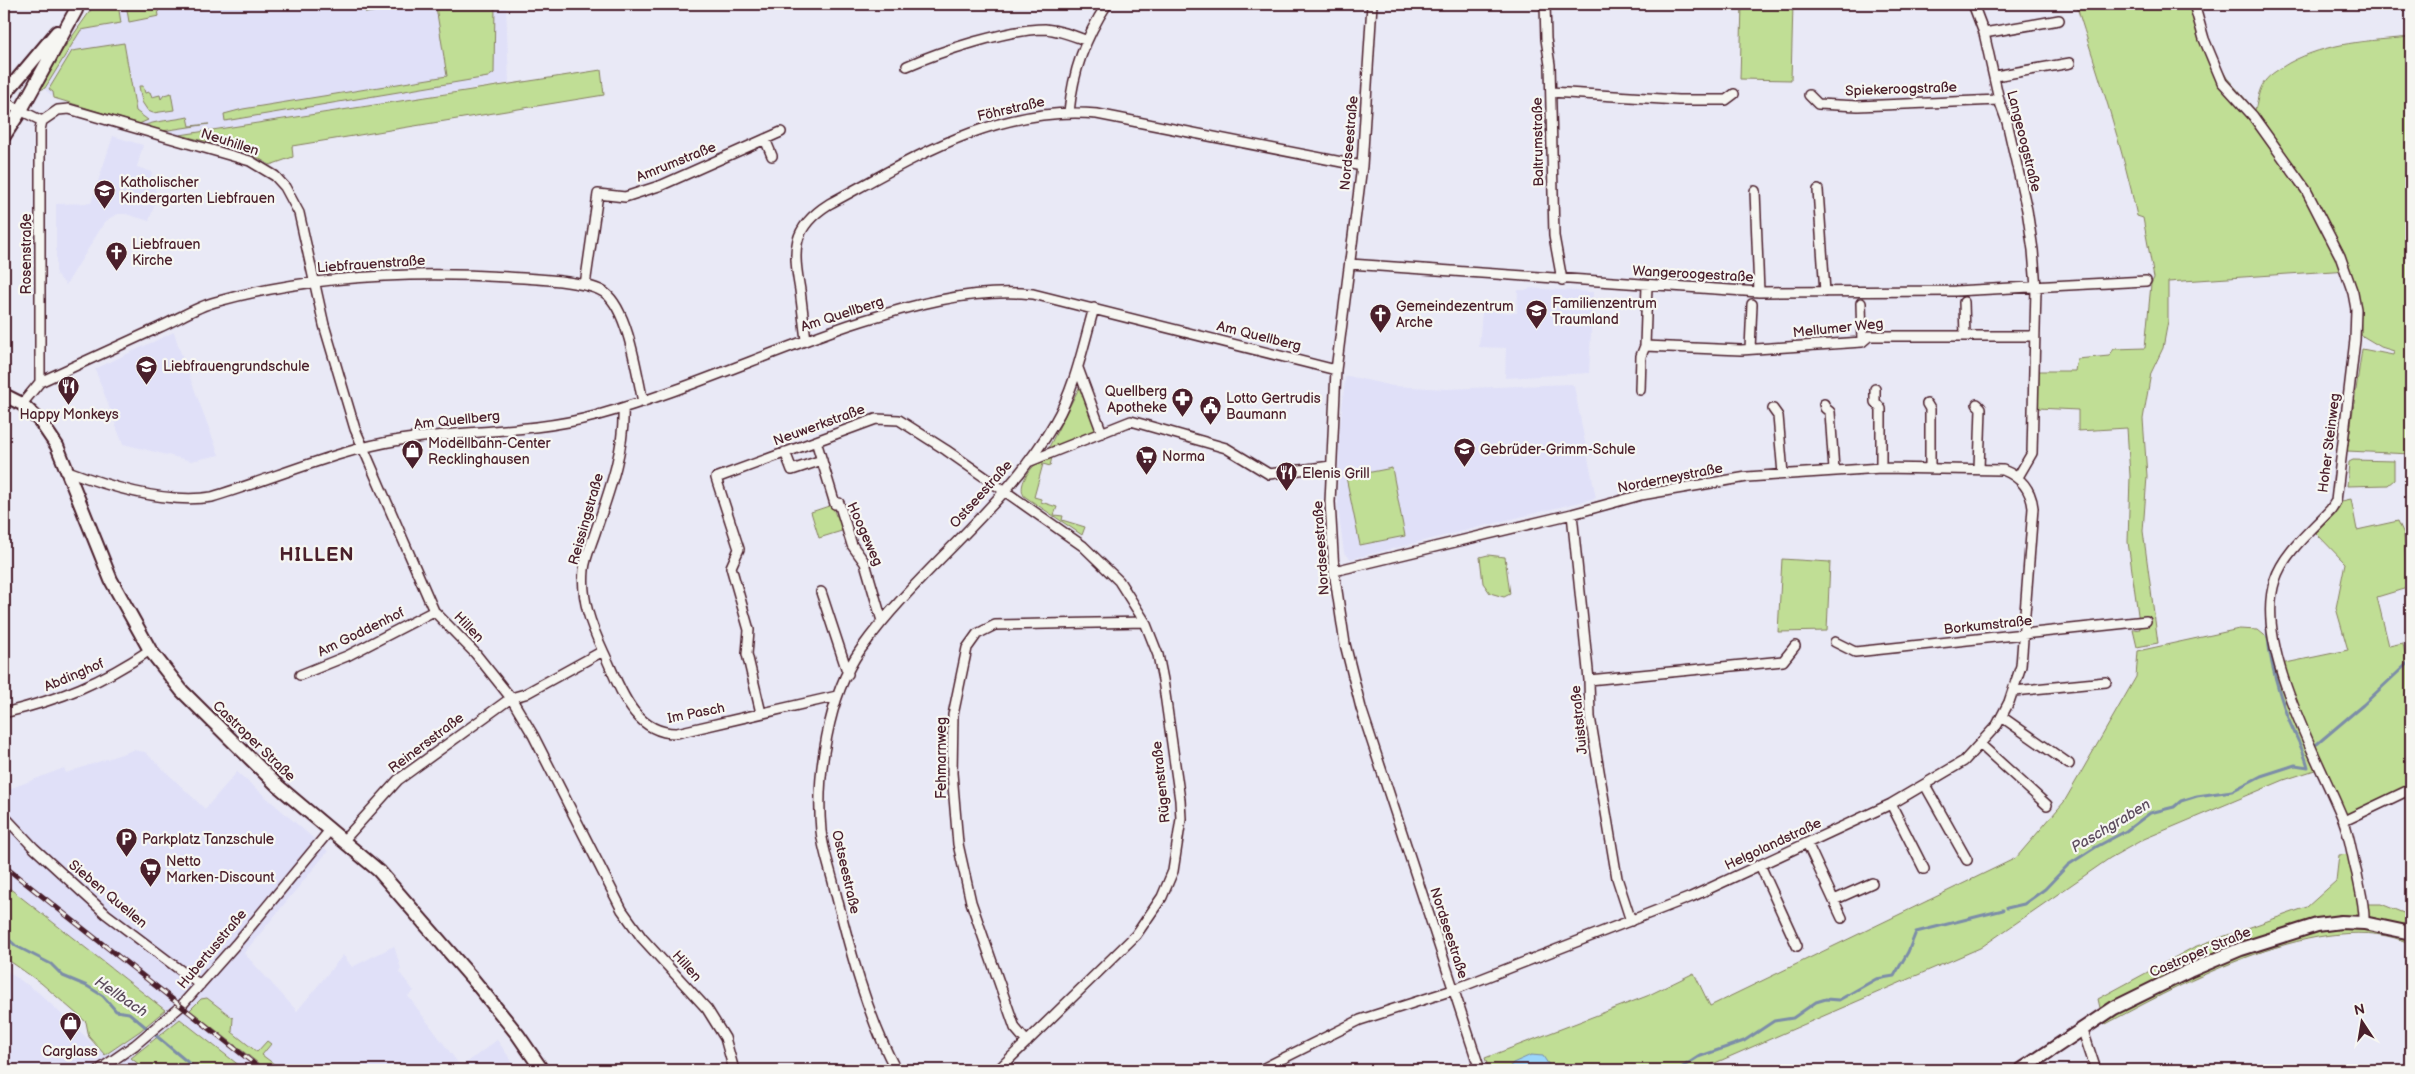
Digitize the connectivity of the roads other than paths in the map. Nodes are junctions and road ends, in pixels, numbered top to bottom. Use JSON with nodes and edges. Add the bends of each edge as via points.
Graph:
{"nodes":[{"id":1,"x":1107,"y":4,"type":"edge"},
{"id":2,"x":1372,"y":4,"type":"edge"},
{"id":3,"x":1545,"y":4,"type":"edge"},
{"id":4,"x":1973,"y":4,"type":"edge"},
{"id":5,"x":2194,"y":4,"type":"edge"},
{"id":6,"x":79,"y":7,"type":"edge"},
{"id":7,"x":2059,"y":20,"type":"dead end"},
{"id":8,"x":1984,"y":33,"type":"junction"},
{"id":9,"x":1085,"y":40,"type":"junction"},
{"id":10,"x":2070,"y":63,"type":"dead end"},
{"id":11,"x":907,"y":66,"type":"dead end"},
{"id":12,"x":1995,"y":76,"type":"junction"},
{"id":13,"x":1551,"y":92,"type":"junction"},
{"id":14,"x":1734,"y":94,"type":"dead end"},
{"id":15,"x":4,"y":95,"type":"edge"},
{"id":16,"x":1808,"y":95,"type":"dead end"},
{"id":17,"x":1999,"y":100,"type":"junction"},
{"id":18,"x":4,"y":102,"type":"edge"},
{"id":19,"x":22,"y":110,"type":"junction"},
{"id":20,"x":1069,"y":112,"type":"junction"},
{"id":21,"x":42,"y":121,"type":"junction"},
{"id":22,"x":782,"y":132,"type":"dead end"},
{"id":23,"x":4,"y":136,"type":"edge"},
{"id":24,"x":765,"y":139,"type":"junction"},
{"id":25,"x":772,"y":156,"type":"dead end"},
{"id":26,"x":1362,"y":166,"type":"junction"},
{"id":27,"x":1755,"y":190,"type":"dead end"},
{"id":28,"x":1818,"y":190,"type":"dead end"},
{"id":29,"x":1350,"y":264,"type":"junction"},
{"id":30,"x":1562,"y":280,"type":"junction"},
{"id":31,"x":2146,"y":281,"type":"dead end"},
{"id":32,"x":313,"y":282,"type":"junction"},
{"id":33,"x":1647,"y":285,"type":"junction"},
{"id":34,"x":585,"y":286,"type":"junction"},
{"id":35,"x":2036,"y":288,"type":"junction"},
{"id":36,"x":1759,"y":292,"type":"junction"},
{"id":37,"x":1825,"y":292,"type":"junction"},
{"id":38,"x":1964,"y":302,"type":"dead end"},
{"id":39,"x":1861,"y":303,"type":"dead end"},
{"id":40,"x":1752,"y":304,"type":"dead end"},
{"id":41,"x":1094,"y":308,"type":"junction"},
{"id":42,"x":1965,"y":336,"type":"junction"},
{"id":43,"x":2034,"y":336,"type":"junction"},
{"id":44,"x":806,"y":340,"type":"junction"},
{"id":45,"x":1862,"y":342,"type":"junction"},
{"id":46,"x":1645,"y":346,"type":"junction"},
{"id":47,"x":1750,"y":349,"type":"junction"},
{"id":48,"x":1078,"y":368,"type":"junction"},
{"id":49,"x":1336,"y":370,"type":"junction"},
{"id":50,"x":40,"y":382,"type":"junction"},
{"id":51,"x":1874,"y":389,"type":"dead end"},
{"id":52,"x":1640,"y":390,"type":"dead end"},
{"id":53,"x":4,"y":395,"type":"edge"},
{"id":54,"x":643,"y":402,"type":"junction"},
{"id":55,"x":22,"y":404,"type":"junction"},
{"id":56,"x":1824,"y":404,"type":"dead end"},
{"id":57,"x":1927,"y":404,"type":"dead end"},
{"id":58,"x":1977,"y":404,"type":"dead end"},
{"id":59,"x":623,"y":408,"type":"junction"},
{"id":60,"x":1773,"y":410,"type":"dead end"},
{"id":61,"x":1102,"y":433,"type":"junction"},
{"id":62,"x":816,"y":441,"type":"junction"},
{"id":63,"x":362,"y":448,"type":"junction"},
{"id":64,"x":785,"y":452,"type":"junction"},
{"id":65,"x":822,"y":460,"type":"junction"},
{"id":66,"x":1027,"y":462,"type":"junction"},
{"id":67,"x":1331,"y":466,"type":"junction"},
{"id":68,"x":1881,"y":468,"type":"junction"},
{"id":69,"x":1930,"y":469,"type":"junction"},
{"id":70,"x":1979,"y":469,"type":"junction"},
{"id":71,"x":1834,"y":470,"type":"junction"},
{"id":72,"x":68,"y":471,"type":"junction"},
{"id":73,"x":1783,"y":474,"type":"junction"},
{"id":74,"x":2018,"y":477,"type":"junction"},
{"id":75,"x":1003,"y":491,"type":"junction"},
{"id":76,"x":1572,"y":514,"type":"junction"},
{"id":77,"x":1334,"y":571,"type":"junction"},
{"id":78,"x":821,"y":592,"type":"dead end"},
{"id":79,"x":434,"y":611,"type":"junction"},
{"id":80,"x":882,"y":621,"type":"junction"},
{"id":81,"x":2146,"y":621,"type":"dead end"},
{"id":82,"x":1145,"y":622,"type":"junction"},
{"id":83,"x":2024,"y":636,"type":"junction"},
{"id":84,"x":1835,"y":642,"type":"dead end"},
{"id":85,"x":1795,"y":646,"type":"dead end"},
{"id":86,"x":150,"y":650,"type":"junction"},
{"id":87,"x":603,"y":651,"type":"junction"},
{"id":88,"x":848,"y":674,"type":"junction"},
{"id":89,"x":300,"y":675,"type":"dead end"},
{"id":90,"x":1589,"y":680,"type":"junction"},
{"id":91,"x":2106,"y":682,"type":"dead end"},
{"id":92,"x":2014,"y":690,"type":"junction"},
{"id":93,"x":837,"y":696,"type":"junction"},
{"id":94,"x":511,"y":698,"type":"junction"},
{"id":95,"x":4,"y":713,"type":"edge"},
{"id":96,"x":761,"y":713,"type":"junction"},
{"id":97,"x":2002,"y":717,"type":"junction"},
{"id":98,"x":1981,"y":745,"type":"junction"},
{"id":99,"x":2069,"y":764,"type":"dead end"},
{"id":100,"x":1925,"y":785,"type":"junction"},
{"id":101,"x":2411,"y":789,"type":"edge"},
{"id":102,"x":1891,"y":804,"type":"junction"},
{"id":103,"x":2047,"y":805,"type":"dead end"},
{"id":104,"x":4,"y":816,"type":"edge"},
{"id":105,"x":2344,"y":821,"type":"junction"},
{"id":106,"x":330,"y":830,"type":"junction"},
{"id":107,"x":344,"y":840,"type":"junction"},
{"id":108,"x":1807,"y":843,"type":"junction"},
{"id":109,"x":1967,"y":860,"type":"dead end"},
{"id":110,"x":1760,"y":865,"type":"junction"},
{"id":111,"x":1924,"y":870,"type":"dead end"},
{"id":112,"x":1872,"y":883,"type":"dead end"},
{"id":113,"x":1834,"y":900,"type":"junction"},
{"id":114,"x":1842,"y":918,"type":"dead end"},
{"id":115,"x":1631,"y":921,"type":"junction"},
{"id":116,"x":2364,"y":923,"type":"junction"},
{"id":117,"x":2411,"y":933,"type":"edge"},
{"id":118,"x":1797,"y":946,"type":"dead end"},
{"id":119,"x":200,"y":985,"type":"junction"},
{"id":120,"x":1453,"y":990,"type":"junction"},
{"id":121,"x":2082,"y":1028,"type":"junction"},
{"id":122,"x":1027,"y":1042,"type":"junction"},
{"id":123,"x":99,"y":1070,"type":"edge"},
{"id":124,"x":542,"y":1070,"type":"edge"},
{"id":125,"x":734,"y":1070,"type":"edge"},
{"id":126,"x":896,"y":1070,"type":"edge"},
{"id":127,"x":998,"y":1070,"type":"edge"},
{"id":128,"x":1260,"y":1070,"type":"edge"},
{"id":129,"x":1480,"y":1070,"type":"edge"},
{"id":130,"x":2020,"y":1070,"type":"edge"},
{"id":131,"x":2096,"y":1070,"type":"edge"}],
"edges":[{"from":1,"to":9,"type":"street"},
{"from":2,"to":26,"type":"street","name":"Nordseestraße"},
{"from":3,"to":13,"type":"street","name":"Baltrumstraße"},
{"from":4,"to":8,"type":"street","name":"Langeoogstraße"},
{"from":5,"to":105,"type":"street","name":"Hoher Steinweg","via":[[2222,82],[2253,116],[2306,190],[2340,256],[2356,309],[2336,500],[2284,559],[2274,580],[2270,620],[2295,712]]},
{"from":6,"to":15,"type":"main road"},
{"from":6,"to":19,"type":"main road"},
{"from":7,"to":8,"type":"street"},
{"from":8,"to":12,"type":"street","name":"Langeoogstraße"},
{"from":9,"to":11,"type":"street","via":[[1062,31],[1026,30],[984,40]]},
{"from":9,"to":20,"type":"street"},
{"from":10,"to":12,"type":"street"},
{"from":12,"to":17,"type":"street","name":"Langeoogstraße"},
{"from":13,"to":14,"type":"street","via":[[1678,100],[1726,100]]},
{"from":13,"to":30,"type":"street","name":"Baltrumstraße","via":[[1554,236]]},
{"from":16,"to":17,"type":"street","name":"Spiekeroogstraße","via":[[1818,104],[1858,106]]},
{"from":17,"to":35,"type":"street","name":"Langeoogstraße","via":[[2027,210]]},
{"from":18,"to":19,"type":"street"},
{"from":19,"to":21,"type":"street"},
{"from":19,"to":23,"type":"main road"},
{"from":20,"to":26,"type":"street","name":"Föhrstraße","via":[[1125,119]]},
{"from":20,"to":44,"type":"street","name":"Föhrstraße","via":[[1019,118],[964,135],[929,150],[815,212],[798,234],[795,258]]},
{"from":21,"to":32,"type":"street","name":"Neuhillen","via":[[58,110],[69,109],[250,161],[264,168],[285,187],[299,213]]},
{"from":21,"to":50,"type":"street","name":"Rosenstraße"},
{"from":22,"to":24,"type":"street","name":"Amrumstraße"},
{"from":24,"to":25,"type":"street"},
{"from":24,"to":34,"type":"street","name":"Amrumstraße","via":[[662,185],[625,197],[598,194]]},
{"from":26,"to":29,"type":"street","name":"Nordseestraße"},
{"from":27,"to":36,"type":"street"},
{"from":28,"to":37,"type":"street"},
{"from":29,"to":30,"type":"street","name":"Wangeroogestraße"},
{"from":29,"to":49,"type":"street","name":"Nordseestraße"},
{"from":30,"to":33,"type":"street","name":"Wangeroogestraße"},
{"from":31,"to":35,"type":"street","name":"Wangeroogestraße"},
{"from":32,"to":34,"type":"street","name":"Liebfrauenstraße","via":[[381,275],[443,274],[544,279]]},
{"from":32,"to":50,"type":"street","name":"Liebfrauenstraße","via":[[214,302]]},
{"from":32,"to":63,"type":"street","name":"Neuhillen"},
{"from":33,"to":36,"type":"street","name":"Wangeroogestraße"},
{"from":33,"to":46,"type":"street"},
{"from":34,"to":54,"type":"street","name":"Liebfrauenstraße","via":[[610,297],[622,319],[632,347]]},
{"from":35,"to":37,"type":"street","name":"Wangeroogestraße"},
{"from":35,"to":43,"type":"street"},
{"from":36,"to":37,"type":"street","name":"Wangeroogestraße"},
{"from":38,"to":42,"type":"street"},
{"from":39,"to":45,"type":"street"},
{"from":40,"to":47,"type":"street"},
{"from":41,"to":44,"type":"street","name":"Am Quellberg","via":[[1033,294],[992,292],[958,296],[881,314]]},
{"from":41,"to":48,"type":"street","name":"Ostseestraße"},
{"from":41,"to":49,"type":"street","name":"Am Quellberg"},
{"from":42,"to":43,"type":"street","name":"Mellumer Weg"},
{"from":42,"to":45,"type":"street","name":"Mellumer Weg","via":[[1869,336]]},
{"from":43,"to":74,"type":"street","via":[[2032,453]]},
{"from":44,"to":54,"type":"street","name":"Am Quellberg"},
{"from":45,"to":47,"type":"street","name":"Mellumer Weg"},
{"from":46,"to":47,"type":"street","name":"Mellumer Weg"},
{"from":46,"to":52,"type":"street","via":[[1641,356]]},
{"from":48,"to":61,"type":"street"},
{"from":48,"to":66,"type":"street","name":"Ostseestraße","via":[[1056,421]]},
{"from":49,"to":67,"type":"street","name":"Nordseestraße"},
{"from":50,"to":55,"type":"street"},
{"from":51,"to":68,"type":"street","via":[[1881,409]]},
{"from":53,"to":55,"type":"main road","name":"Castroper Straße"},
{"from":54,"to":59,"type":"street","name":"Am Quellberg"},
{"from":55,"to":72,"type":"main road","name":"Castroper Straße","via":[[40,421],[57,446]]},
{"from":56,"to":71,"type":"street","via":[[1830,412]]},
{"from":57,"to":69,"type":"street","via":[[1930,409]]},
{"from":58,"to":70,"type":"street","via":[[1981,408]]},
{"from":59,"to":63,"type":"street","name":"Am Quellberg","via":[[572,422],[400,440]]},
{"from":59,"to":87,"type":"street","name":"Reissingstraße","via":[[624,426],[608,495],[584,569],[589,620]]},
{"from":60,"to":73,"type":"street","via":[[1778,416]]},
{"from":61,"to":66,"type":"street"},
{"from":61,"to":67,"type":"street","via":[[1131,421],[1226,448],[1269,474]]},
{"from":62,"to":64,"type":"street","name":"Neuwerkstraße"},
{"from":62,"to":65,"type":"street","name":"Hoogeweg"},
{"from":62,"to":75,"type":"street","name":"Neuwerkstraße","via":[[876,419],[899,420]]},
{"from":63,"to":72,"type":"street","via":[[200,499],[101,483]]},
{"from":63,"to":79,"type":"street","name":"Hillen"},
{"from":64,"to":65,"type":"street","via":[[792,470]]},
{"from":64,"to":96,"type":"street","name":"Neuwerkstraße","via":[[716,478],[739,549],[731,567],[749,630],[747,654]]},
{"from":65,"to":80,"type":"street","name":"Hoogeweg","via":[[835,504],[839,503],[852,545],[864,563]]},
{"from":66,"to":75,"type":"street","name":"Ostseestraße"},
{"from":67,"to":77,"type":"street","name":"Nordseestraße"},
{"from":68,"to":69,"type":"street","name":"Norderneystraße"},
{"from":68,"to":71,"type":"street","name":"Norderneystraße"},
{"from":69,"to":70,"type":"street","name":"Norderneystraße"},
{"from":70,"to":74,"type":"street","name":"Norderneystraße","via":[[2003,470]]},
{"from":71,"to":73,"type":"street","name":"Norderneystraße"},
{"from":72,"to":86,"type":"main road","name":"Castroper Straße","via":[[110,580]]},
{"from":73,"to":76,"type":"street","name":"Norderneystraße","via":[[1641,495]]},
{"from":74,"to":83,"type":"street","via":[[2032,496],[2033,508]]},
{"from":75,"to":80,"type":"street","name":"Ostseestraße"},
{"from":75,"to":82,"type":"street","name":"Rügenstraße","via":[[1098,560],[1120,581]]},
{"from":76,"to":77,"type":"street","name":"Norderneystraße"},
{"from":76,"to":90,"type":"street","name":"Juiststraße"},
{"from":77,"to":120,"type":"street","name":"Nordseestraße","via":[[1346,653],[1361,708]]},
{"from":78,"to":88,"type":"street"},
{"from":79,"to":89,"type":"street","name":"Am Goddenhof","via":[[347,656]]},
{"from":79,"to":94,"type":"street","name":"Hillen","via":[[475,653]]},
{"from":80,"to":88,"type":"street","name":"Ostseestraße","via":[[859,651]]},
{"from":81,"to":83,"type":"street","name":"Borkumstraße"},
{"from":82,"to":122,"type":"street","name":"Rügenstraße","via":[[1158,655],[1163,680],[1180,800],[1181,818],[1173,870],[1162,895],[1136,935]]},
{"from":82,"to":122,"type":"street","name":"Fehmarnweg","via":[[995,625],[977,634],[967,648],[953,722],[952,773],[958,844],[971,902],[990,960],[1014,1028]]},
{"from":83,"to":84,"type":"street","name":"Borkumstraße","via":[[1855,652]]},
{"from":83,"to":92,"type":"street","name":"Helgolandstraße","via":[[2021,666]]},
{"from":85,"to":90,"type":"street","via":[[1783,661]]},
{"from":86,"to":95,"type":"street","name":"Abdinghof","via":[[123,669],[76,692]]},
{"from":86,"to":106,"type":"main road","name":"Castroper Straße","via":[[182,691],[248,758]]},
{"from":87,"to":94,"type":"street","via":[[525,694]]},
{"from":87,"to":96,"type":"street","name":"Im Pasch","via":[[635,715],[657,731],[677,733]]},
{"from":88,"to":93,"type":"street","name":"Ostseestraße"},
{"from":90,"to":115,"type":"street","name":"Juiststraße","via":[[1590,717],[1612,850]]},
{"from":91,"to":92,"type":"street"},
{"from":92,"to":97,"type":"street","name":"Helgolandstraße"},
{"from":93,"to":96,"type":"street","name":"Im Pasch"},
{"from":93,"to":126,"type":"street","name":"Ostseestraße","via":[[821,768],[821,832],[854,967]]},
{"from":94,"to":107,"type":"street","name":"Reinersstraße","via":[[398,780]]},
{"from":94,"to":125,"type":"street","name":"Hillen","via":[[622,910],[642,938],[707,1009],[725,1038]]},
{"from":97,"to":98,"type":"street","name":"Helgolandstraße"},
{"from":97,"to":99,"type":"street"},
{"from":98,"to":100,"type":"street","name":"Helgolandstraße","via":[[1964,761]]},
{"from":98,"to":103,"type":"street"},
{"from":100,"to":102,"type":"street","name":"Helgolandstraße"},
{"from":100,"to":109,"type":"street"},
{"from":101,"to":105,"type":"street"},
{"from":102,"to":108,"type":"street","name":"Helgolandstraße"},
{"from":102,"to":111,"type":"street"},
{"from":104,"to":119,"type":"street","name":"Sieben Quellen","via":[[106,914]]},
{"from":105,"to":116,"type":"street","name":"Hoher Steinweg","via":[[2364,906]]},
{"from":106,"to":107,"type":"main road","name":"Castroper Straße"},
{"from":106,"to":119,"type":"street","name":"Hubertusstraße"},
{"from":107,"to":124,"type":"main road","name":"Castroper Straße","via":[[379,871],[428,927],[518,1035]]},
{"from":108,"to":110,"type":"street","name":"Helgolandstraße"},
{"from":108,"to":113,"type":"street"},
{"from":110,"to":115,"type":"street","name":"Helgolandstraße"},
{"from":110,"to":118,"type":"street"},
{"from":112,"to":113,"type":"street"},
{"from":113,"to":114,"type":"street"},
{"from":115,"to":120,"type":"street","name":"Helgolandstraße"},
{"from":116,"to":117,"type":"main road","name":"Castroper Straße"},
{"from":116,"to":121,"type":"main road","name":"Castroper Straße","via":[[2317,925],[2241,949],[2188,971]]},
{"from":119,"to":123,"type":"street","name":"Hubertusstraße","via":[[165,1021]]},
{"from":120,"to":128,"type":"street","name":"Helgolandstraße","via":[[1360,1020]]},
{"from":120,"to":129,"type":"street","name":"Nordseestraße"},
{"from":121,"to":130,"type":"main road","name":"Castroper Straße"},
{"from":121,"to":131,"type":"street"},
{"from":122,"to":127,"type":"street","name":"Rügenstraße"}]}
